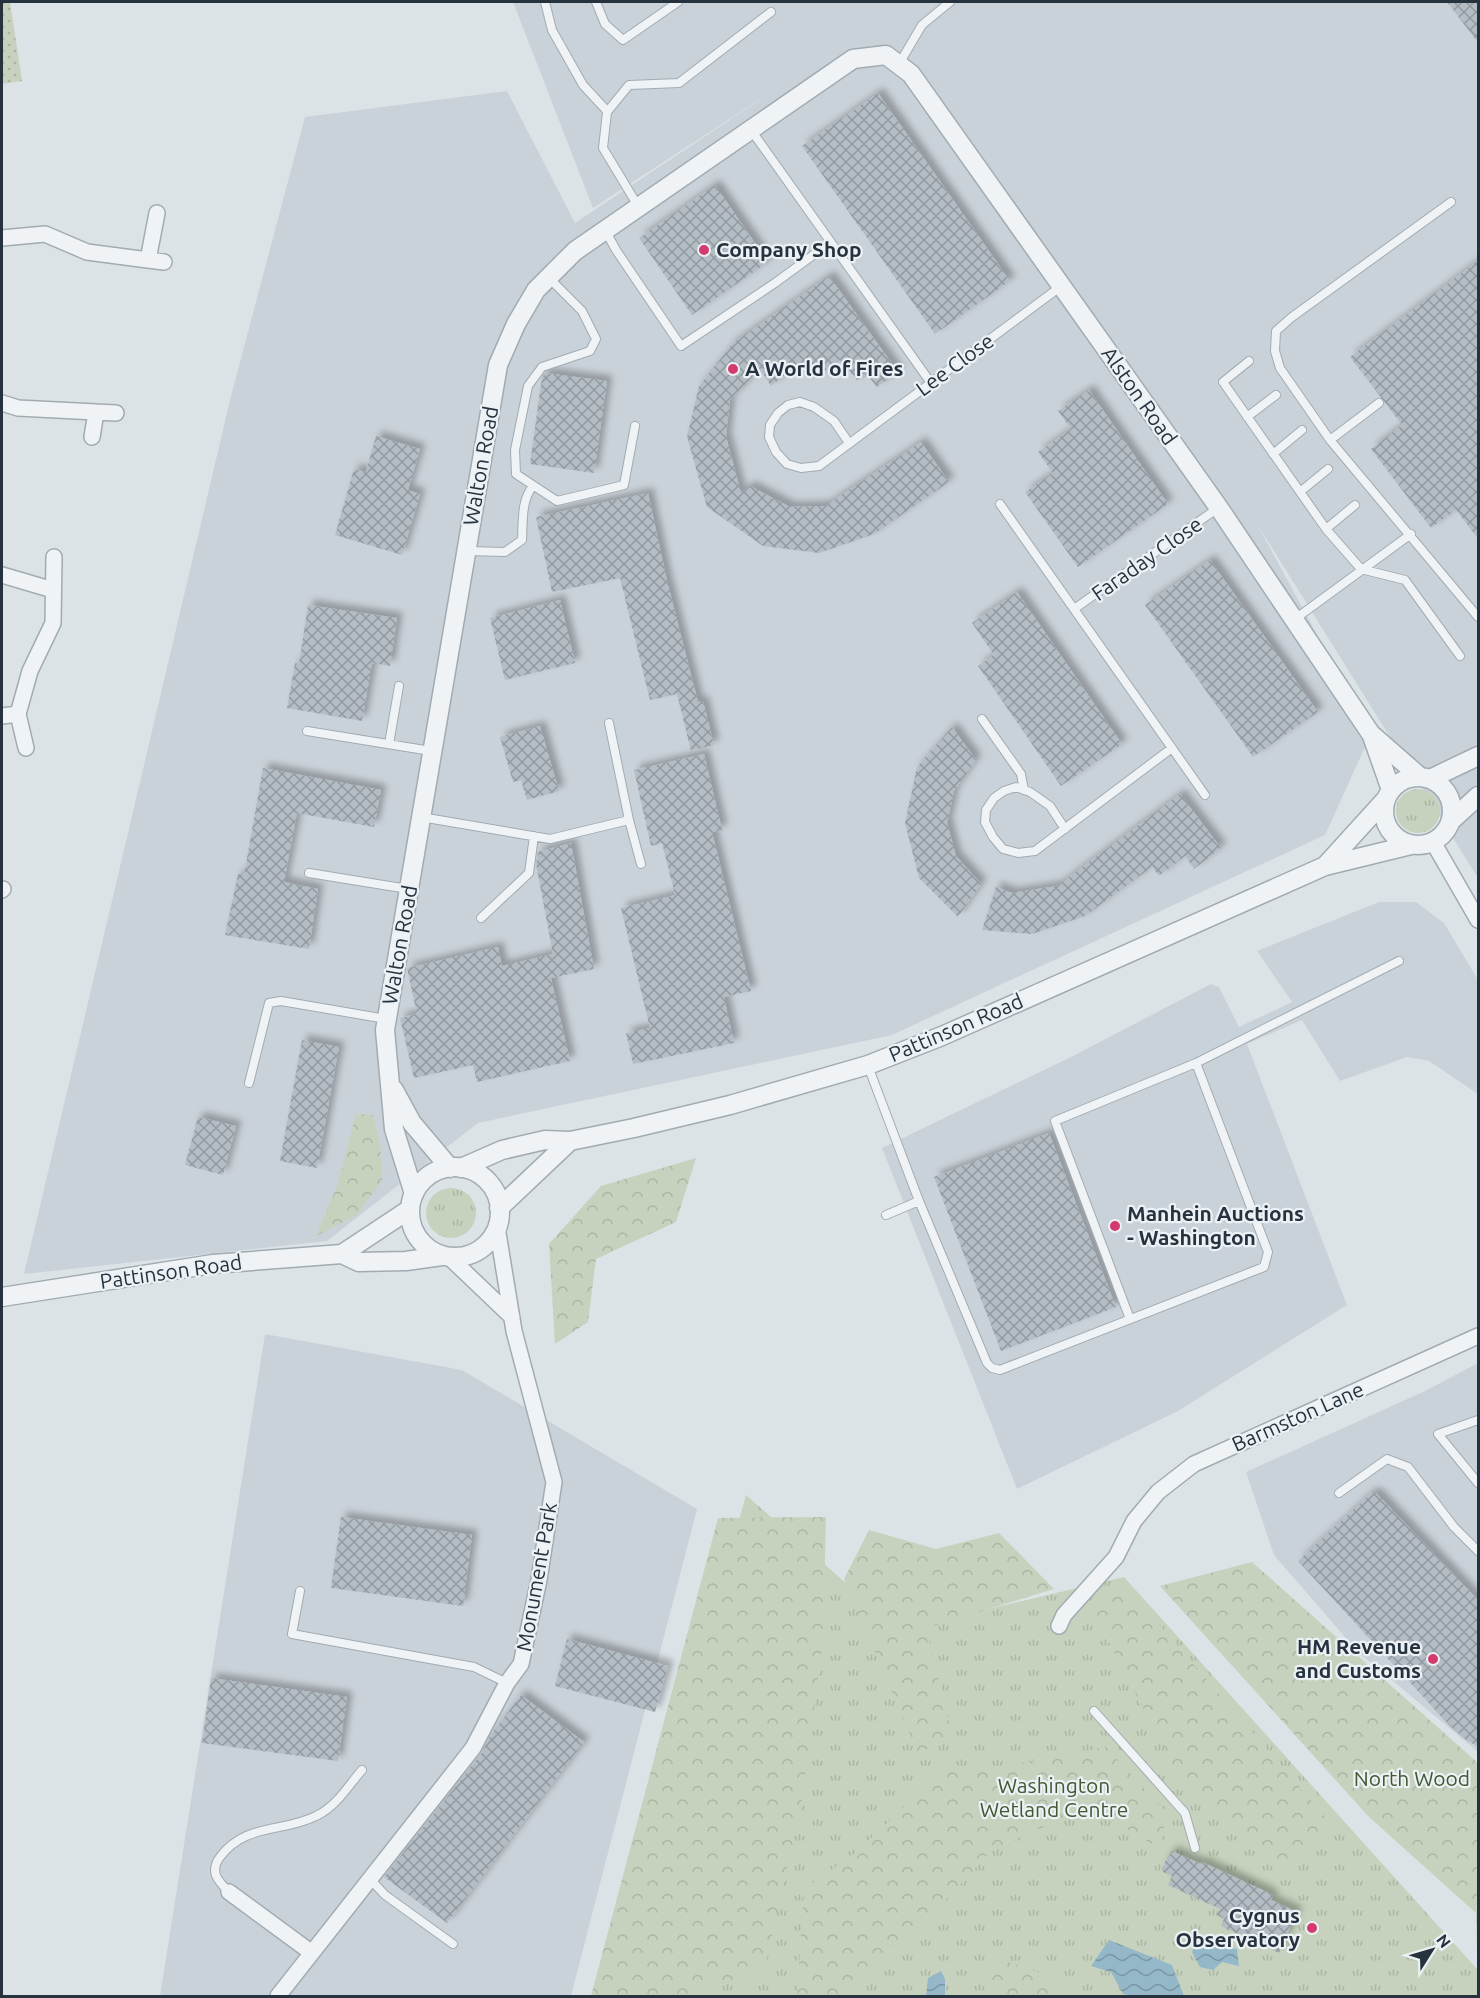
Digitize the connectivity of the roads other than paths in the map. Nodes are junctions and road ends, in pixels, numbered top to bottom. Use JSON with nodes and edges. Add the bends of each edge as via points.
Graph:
{"nodes":[{"id":1,"x":545,"y":2,"type":"edge"},
{"id":2,"x":598,"y":2,"type":"edge"},
{"id":3,"x":678,"y":2,"type":"edge"},
{"id":4,"x":950,"y":2,"type":"edge"},
{"id":5,"x":771,"y":12,"type":"dead end"},
{"id":6,"x":899,"y":65,"type":"junction"},
{"id":7,"x":607,"y":111,"type":"junction"},
{"id":8,"x":751,"y":130,"type":"junction"},
{"id":9,"x":1450,"y":202,"type":"dead end"},
{"id":10,"x":639,"y":207,"type":"junction"},
{"id":11,"x":157,"y":213,"type":"dead end"},
{"id":12,"x":605,"y":230,"type":"junction"},
{"id":13,"x":2,"y":237,"type":"edge"},
{"id":14,"x":831,"y":242,"type":"junction"},
{"id":15,"x":148,"y":260,"type":"junction"},
{"id":16,"x":164,"y":262,"type":"dead end"},
{"id":17,"x":549,"y":278,"type":"junction"},
{"id":18,"x":1062,"y":286,"type":"junction"},
{"id":19,"x":1249,"y":361,"type":"dead end"},
{"id":20,"x":931,"y":383,"type":"junction"},
{"id":21,"x":1276,"y":394,"type":"dead end"},
{"id":22,"x":2,"y":403,"type":"edge"},
{"id":23,"x":1379,"y":403,"type":"dead end"},
{"id":24,"x":96,"y":412,"type":"junction"},
{"id":25,"x":116,"y":413,"type":"dead end"},
{"id":26,"x":1247,"y":417,"type":"junction"},
{"id":27,"x":635,"y":426,"type":"dead end"},
{"id":28,"x":1302,"y":430,"type":"dead end"},
{"id":29,"x":92,"y":437,"type":"dead end"},
{"id":30,"x":1330,"y":440,"type":"junction"},
{"id":31,"x":849,"y":443,"type":"junction"},
{"id":32,"x":1273,"y":454,"type":"junction"},
{"id":33,"x":1328,"y":469,"type":"dead end"},
{"id":34,"x":533,"y":486,"type":"junction"},
{"id":35,"x":1300,"y":492,"type":"junction"},
{"id":36,"x":1000,"y":504,"type":"dead end"},
{"id":37,"x":1355,"y":505,"type":"dead end"},
{"id":38,"x":1219,"y":508,"type":"junction"},
{"id":39,"x":1326,"y":529,"type":"junction"},
{"id":40,"x":1410,"y":534,"type":"junction"},
{"id":41,"x":466,"y":551,"type":"junction"},
{"id":42,"x":54,"y":557,"type":"dead end"},
{"id":43,"x":1361,"y":569,"type":"junction"},
{"id":44,"x":2,"y":575,"type":"edge"},
{"id":45,"x":53,"y":590,"type":"junction"},
{"id":46,"x":1074,"y":609,"type":"junction"},
{"id":47,"x":1479,"y":616,"type":"edge"},
{"id":48,"x":1294,"y":620,"type":"junction"},
{"id":49,"x":1460,"y":656,"type":"dead end"},
{"id":50,"x":399,"y":686,"type":"dead end"},
{"id":51,"x":18,"y":714,"type":"junction"},
{"id":52,"x":2,"y":716,"type":"edge"},
{"id":53,"x":982,"y":719,"type":"dead end"},
{"id":54,"x":609,"y":723,"type":"dead end"},
{"id":55,"x":307,"y":731,"type":"dead end"},
{"id":56,"x":1371,"y":734,"type":"junction"},
{"id":57,"x":389,"y":744,"type":"junction"},
{"id":58,"x":26,"y":748,"type":"dead end"},
{"id":59,"x":1172,"y":748,"type":"junction"},
{"id":60,"x":433,"y":751,"type":"junction"},
{"id":61,"x":1479,"y":756,"type":"edge"},
{"id":62,"x":1424,"y":778,"type":"junction"},
{"id":63,"x":1024,"y":790,"type":"junction"},
{"id":64,"x":1205,"y":795,"type":"dead end"},
{"id":65,"x":1388,"y":795,"type":"junction"},
{"id":66,"x":1479,"y":796,"type":"edge"},
{"id":67,"x":421,"y":817,"type":"junction"},
{"id":68,"x":629,"y":820,"type":"junction"},
{"id":69,"x":1452,"y":820,"type":"junction"},
{"id":70,"x":1065,"y":828,"type":"junction"},
{"id":71,"x":534,"y":836,"type":"junction"},
{"id":72,"x":1433,"y":842,"type":"junction"},
{"id":73,"x":1411,"y":845,"type":"junction"},
{"id":74,"x":641,"y":864,"type":"dead end"},
{"id":75,"x":1324,"y":866,"type":"junction"},
{"id":76,"x":309,"y":873,"type":"dead end"},
{"id":77,"x":409,"y":890,"type":"junction"},
{"id":78,"x":480,"y":918,"type":"dead end"},
{"id":79,"x":1479,"y":920,"type":"edge"},
{"id":80,"x":1399,"y":961,"type":"dead end"},
{"id":81,"x":387,"y":1019,"type":"junction"},
{"id":82,"x":1196,"y":1064,"type":"junction"},
{"id":83,"x":868,"y":1065,"type":"junction"},
{"id":84,"x":249,"y":1083,"type":"dead end"},
{"id":85,"x":392,"y":1086,"type":"junction"},
{"id":86,"x":570,"y":1141,"type":"junction"},
{"id":87,"x":456,"y":1168,"type":"junction"},
{"id":88,"x":412,"y":1201,"type":"junction"},
{"id":89,"x":919,"y":1201,"type":"junction"},
{"id":90,"x":499,"y":1208,"type":"junction"},
{"id":91,"x":886,"y":1215,"type":"dead end"},
{"id":92,"x":497,"y":1227,"type":"junction"},
{"id":93,"x":342,"y":1254,"type":"junction"},
{"id":94,"x":446,"y":1256,"type":"junction"},
{"id":95,"x":2,"y":1297,"type":"edge"},
{"id":96,"x":512,"y":1317,"type":"junction"},
{"id":97,"x":1130,"y":1319,"type":"junction"},
{"id":98,"x":1479,"y":1336,"type":"edge"},
{"id":99,"x":1479,"y":1420,"type":"edge"},
{"id":100,"x":1479,"y":1483,"type":"edge"},
{"id":101,"x":1339,"y":1493,"type":"dead end"},
{"id":102,"x":1477,"y":1546,"type":"edge"},
{"id":103,"x":300,"y":1591,"type":"dead end"},
{"id":104,"x":1059,"y":1626,"type":"dead end"},
{"id":105,"x":507,"y":1683,"type":"junction"},
{"id":106,"x":1094,"y":1711,"type":"dead end"},
{"id":107,"x":362,"y":1770,"type":"dead end"},
{"id":108,"x":1195,"y":1848,"type":"dead end"},
{"id":109,"x":370,"y":1880,"type":"junction"},
{"id":110,"x":229,"y":1892,"type":"joint"},
{"id":111,"x":453,"y":1944,"type":"dead end"},
{"id":112,"x":312,"y":1953,"type":"junction"},
{"id":113,"x":278,"y":1996,"type":"edge"}],
"edges":[{"from":1,"to":7,"type":"lane","via":[[552,30],[583,85]]},
{"from":2,"to":3,"type":"lane","via":[[605,24],[623,40]]},
{"from":4,"to":6,"type":"lane","via":[[922,25]]},
{"from":5,"to":7,"type":"lane","via":[[679,82],[629,85]]},
{"from":6,"to":8,"type":"street","name":"Walton Road","via":[[886,55],[853,59]]},
{"from":6,"to":18,"type":"street","name":"Alston Road","via":[[911,74]]},
{"from":7,"to":10,"type":"lane","via":[[603,148]]},
{"from":8,"to":10,"type":"street","name":"Walton Road"},
{"from":8,"to":14,"type":"lane"},
{"from":9,"to":30,"type":"lane","via":[[1276,331],[1275,351],[1281,368]]},
{"from":10,"to":12,"type":"street","name":"Walton Road"},
{"from":11,"to":15,"type":"street"},
{"from":12,"to":14,"type":"lane","via":[[681,346]]},
{"from":12,"to":17,"type":"street","name":"Walton Road","via":[[575,251]]},
{"from":13,"to":15,"type":"street","via":[[45,234],[87,252]]},
{"from":14,"to":20,"type":"lane"},
{"from":15,"to":16,"type":"street"},
{"from":17,"to":34,"type":"lane","via":[[582,311],[596,339],[590,351],[542,367],[528,386],[515,450],[516,474]]},
{"from":17,"to":41,"type":"street","name":"Walton Road","via":[[536,290],[516,324],[498,365]]},
{"from":18,"to":20,"type":"lane","name":"Lee Close"},
{"from":18,"to":38,"type":"street","name":"Alston Road"},
{"from":19,"to":26,"type":"lane","via":[[1223,382]]},
{"from":20,"to":31,"type":"lane","name":"Lee Close"},
{"from":21,"to":26,"type":"lane"},
{"from":22,"to":24,"type":"street","via":[[18,408]]},
{"from":23,"to":30,"type":"lane"},
{"from":24,"to":25,"type":"street"},
{"from":24,"to":29,"type":"street"},
{"from":26,"to":32,"type":"lane"},
{"from":27,"to":34,"type":"lane","via":[[624,485],[557,501]]},
{"from":28,"to":32,"type":"lane"},
{"from":30,"to":40,"type":"lane"},
{"from":31,"to":31,"type":"lane","name":"Lee Close","via":[[819,465],[801,468],[787,464],[776,452],[769,437],[770,425],[778,412],[800,402],[834,421]]},
{"from":32,"to":35,"type":"lane"},
{"from":33,"to":35,"type":"lane"},
{"from":34,"to":41,"type":"lane","via":[[523,513],[522,540],[505,552]]},
{"from":35,"to":39,"type":"lane"},
{"from":36,"to":46,"type":"lane","name":"Faraday Close"},
{"from":37,"to":39,"type":"lane"},
{"from":38,"to":46,"type":"lane","name":"Faraday Close"},
{"from":38,"to":48,"type":"street","name":"Alston Road"},
{"from":39,"to":43,"type":"lane"},
{"from":40,"to":43,"type":"lane"},
{"from":40,"to":47,"type":"lane"},
{"from":41,"to":60,"type":"street","name":"Walton Road"},
{"from":42,"to":45,"type":"street"},
{"from":43,"to":48,"type":"lane"},
{"from":43,"to":49,"type":"lane","via":[[1405,580]]},
{"from":44,"to":45,"type":"street"},
{"from":45,"to":51,"type":"street","via":[[53,623],[30,671]]},
{"from":46,"to":59,"type":"lane","name":"Faraday Close"},
{"from":48,"to":56,"type":"street","name":"Alston Road"},
{"from":50,"to":57,"type":"lane"},
{"from":51,"to":52,"type":"street"},
{"from":51,"to":58,"type":"street"},
{"from":53,"to":63,"type":"lane","via":[[1021,774]]},
{"from":54,"to":68,"type":"lane"},
{"from":55,"to":57,"type":"lane"},
{"from":56,"to":62,"type":"street","name":"Alston Road"},
{"from":56,"to":65,"type":"street","name":"Alston Road"},
{"from":57,"to":60,"type":"lane"},
{"from":59,"to":64,"type":"lane","name":"Faraday Close"},
{"from":59,"to":70,"type":"lane"},
{"from":60,"to":67,"type":"street","name":"Walton Road"},
{"from":61,"to":62,"type":"street"},
{"from":62,"to":65,"type":"street","via":[[1410,777],[1399,782]]},
{"from":62,"to":69,"type":"street","via":[[1439,783],[1448,793]]},
{"from":63,"to":70,"type":"lane","via":[[1050,806]]},
{"from":63,"to":70,"type":"lane","via":[[1004,790],[986,810],[985,822],[1003,849],[1017,853],[1035,851]]},
{"from":65,"to":73,"type":"street","via":[[1384,812],[1388,829]]},
{"from":65,"to":75,"type":"street","name":"Pattinson Road"},
{"from":66,"to":69,"type":"street"},
{"from":67,"to":71,"type":"lane"},
{"from":67,"to":77,"type":"street","name":"Walton Road"},
{"from":68,"to":71,"type":"lane","via":[[550,839]]},
{"from":68,"to":74,"type":"lane"},
{"from":69,"to":72,"type":"street","via":[[1447,831]]},
{"from":71,"to":78,"type":"lane","via":[[529,873]]},
{"from":72,"to":73,"type":"street"},
{"from":72,"to":79,"type":"street"},
{"from":73,"to":75,"type":"street","name":"Pattinson Road"},
{"from":75,"to":83,"type":"street","name":"Pattinson Road","via":[[942,1036]]},
{"from":76,"to":77,"type":"lane"},
{"from":77,"to":81,"type":"street","name":"Walton Road"},
{"from":80,"to":82,"type":"lane"},
{"from":81,"to":84,"type":"lane","via":[[281,1001],[269,1003]]},
{"from":81,"to":85,"type":"street","name":"Walton Road"},
{"from":82,"to":97,"type":"lane","via":[[1268,1252],[1264,1268]]},
{"from":82,"to":97,"type":"lane","via":[[1055,1121]]},
{"from":83,"to":86,"type":"street","name":"Pattinson Road","via":[[730,1105]]},
{"from":83,"to":89,"type":"lane"},
{"from":85,"to":87,"type":"street","name":"Walton Road","via":[[412,1123]]},
{"from":85,"to":88,"type":"street","name":"Walton Road","via":[[394,1129]]},
{"from":86,"to":87,"type":"street","name":"Pattinson Road","via":[[545,1140],[502,1150]]},
{"from":86,"to":90,"type":"street"},
{"from":87,"to":88,"type":"street","via":[[428,1176]]},
{"from":87,"to":90,"type":"street","via":[[475,1173],[487,1182]]},
{"from":88,"to":93,"type":"street","name":"Pattinson Road"},
{"from":88,"to":94,"type":"street","via":[[411,1224],[418,1238],[429,1249]]},
{"from":89,"to":91,"type":"lane"},
{"from":89,"to":97,"type":"lane","via":[[992,1368],[1000,1370]]},
{"from":90,"to":92,"type":"street"},
{"from":92,"to":94,"type":"street","via":[[479,1251]]},
{"from":92,"to":96,"type":"street","name":"Monument Park"},
{"from":93,"to":94,"type":"street","name":"Pattinson Road","via":[[359,1262]]},
{"from":93,"to":95,"type":"street","name":"Pattinson Road","via":[[213,1264]]},
{"from":94,"to":96,"type":"street"},
{"from":96,"to":105,"type":"street","name":"Monument Park","via":[[554,1482],[521,1664]]},
{"from":98,"to":104,"type":"street","name":"Barmston Lane","via":[[1194,1464],[1158,1492],[1134,1521],[1116,1557],[1064,1615]]},
{"from":99,"to":100,"type":"lane","via":[[1438,1434]]},
{"from":101,"to":102,"type":"lane","via":[[1388,1459],[1408,1467],[1454,1527]]},
{"from":103,"to":105,"type":"lane","via":[[292,1634],[474,1667]]},
{"from":105,"to":109,"type":"street","name":"Monument Park","via":[[473,1748]]},
{"from":106,"to":108,"type":"lane","via":[[1185,1813]]},
{"from":107,"to":110,"type":"lane","via":[[322,1814],[235,1840],[220,1856],[214,1871],[217,1881]]},
{"from":109,"to":111,"type":"lane"},
{"from":109,"to":112,"type":"street","name":"Monument Park"},
{"from":110,"to":112,"type":"street"},
{"from":112,"to":113,"type":"street","name":"Monument Park"}]}
